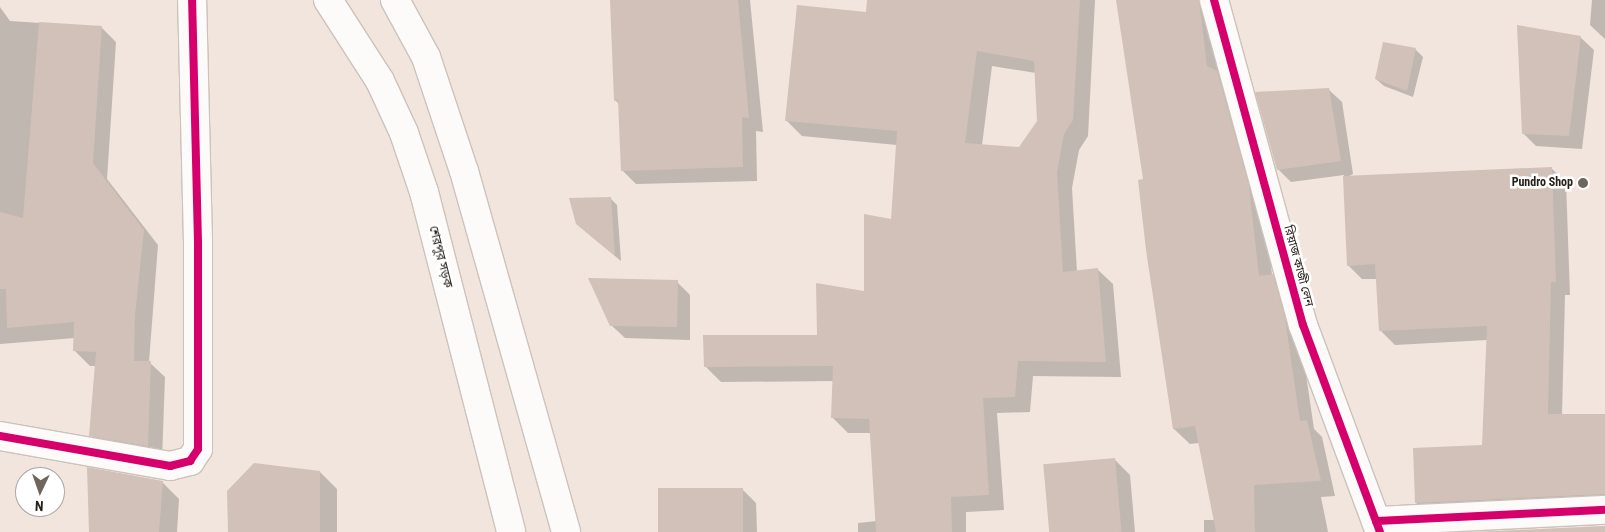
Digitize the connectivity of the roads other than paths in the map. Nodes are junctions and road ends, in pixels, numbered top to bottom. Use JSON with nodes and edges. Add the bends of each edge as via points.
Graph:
{"nodes":[{"id":1,"x":192,"y":0,"type":"edge"},
{"id":2,"x":328,"y":0,"type":"edge"},
{"id":3,"x":394,"y":0,"type":"edge"},
{"id":4,"x":1214,"y":0,"type":"edge"},
{"id":5,"x":0,"y":436,"type":"edge"},
{"id":6,"x":1605,"y":510,"type":"edge"},
{"id":7,"x":1378,"y":527,"type":"edge"},
{"id":8,"x":511,"y":532,"type":"edge"},
{"id":9,"x":566,"y":532,"type":"edge"}],
"edges":[{"from":1,"to":5,"type":"main road","via":[[198,242],[198,449],[190,461],[170,466]]},
{"from":2,"to":8,"type":"main road","name":"শেরপুর সড়ক","via":[[380,82],[404,133],[424,192]]},
{"from":3,"to":9,"type":"main road","via":[[426,57],[464,171]]},
{"from":4,"to":7,"type":"main road","name":"রিয়াজ কাজী লেন","via":[[1303,325]]},
{"from":6,"to":7,"type":"main road"}]}
